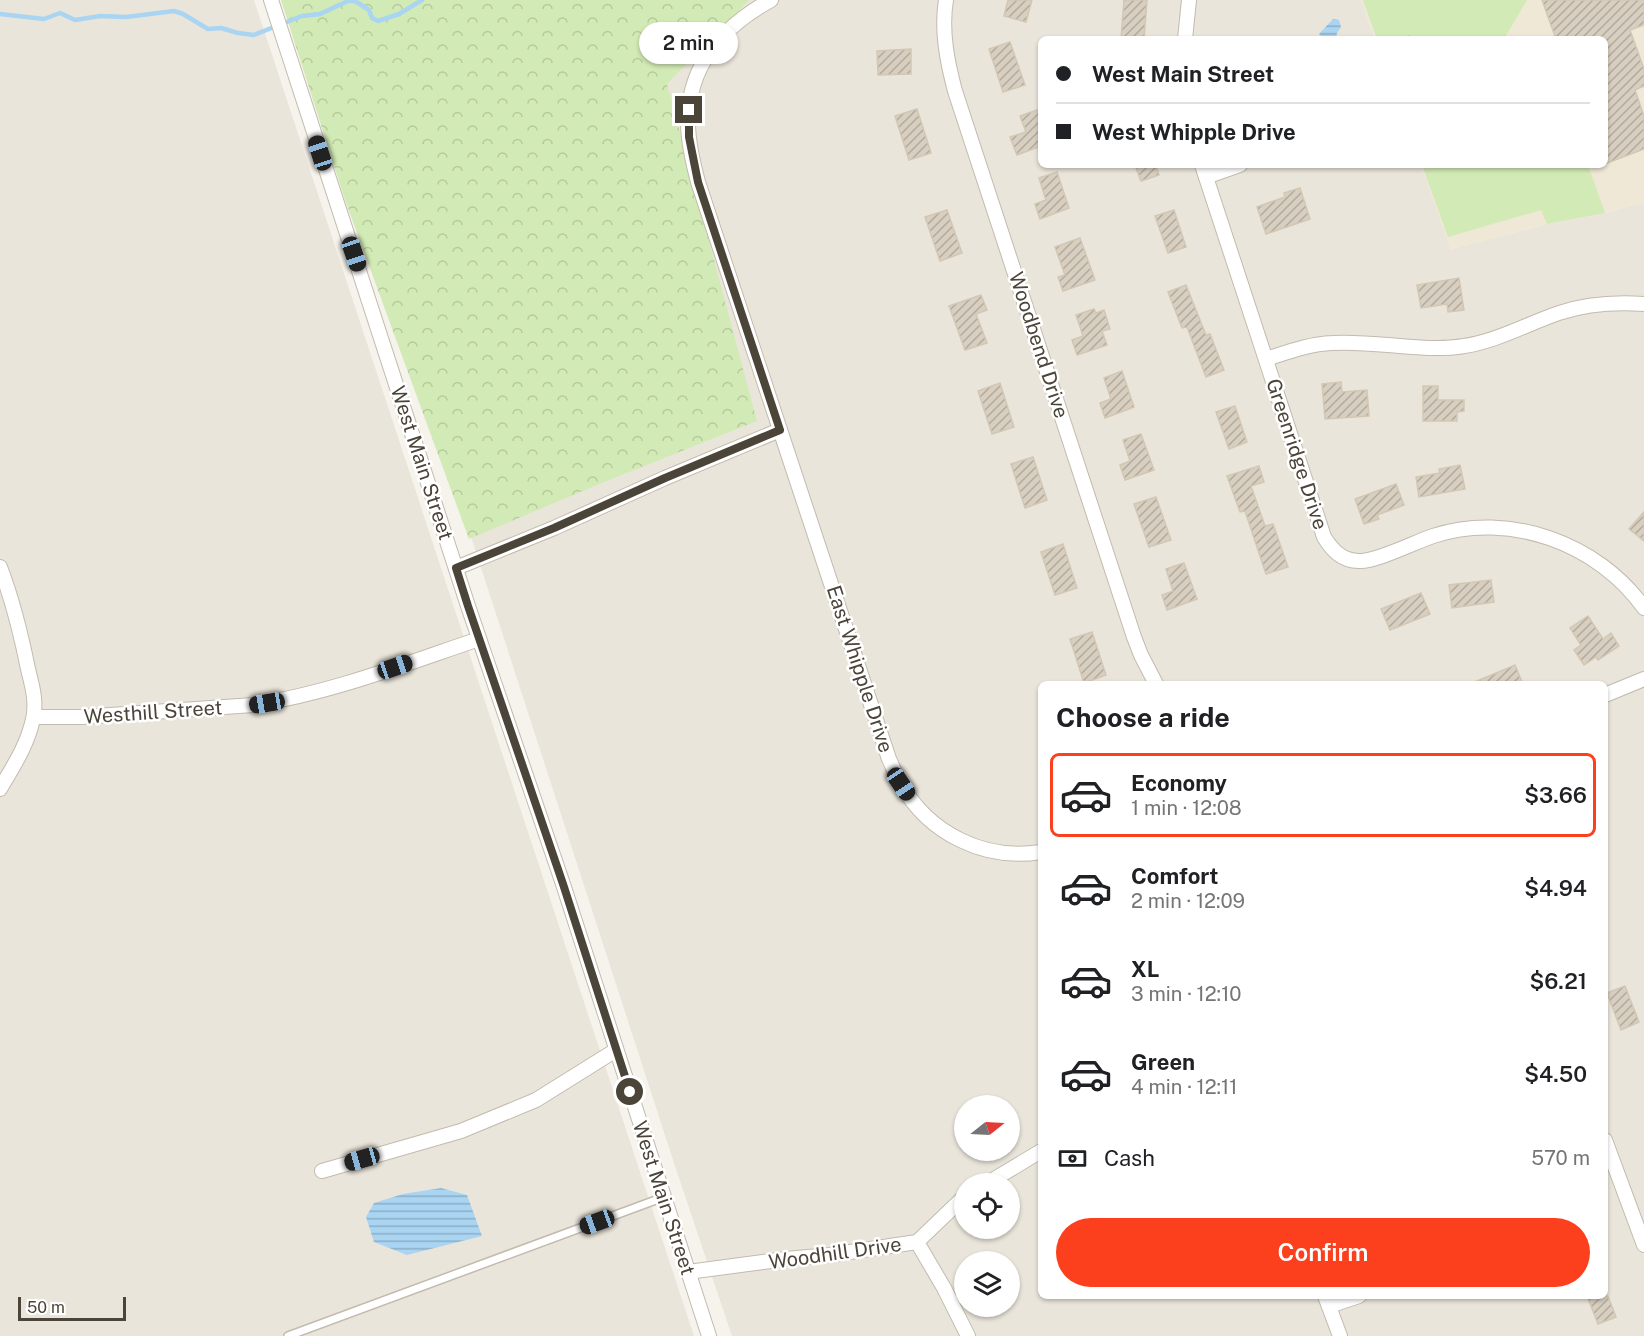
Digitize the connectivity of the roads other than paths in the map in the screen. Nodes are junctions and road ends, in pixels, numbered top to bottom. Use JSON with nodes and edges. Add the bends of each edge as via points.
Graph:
{"nodes":[{"id":1,"x":271,"y":0,"type":"edge"},
{"id":2,"x":771,"y":0,"type":"edge"},
{"id":3,"x":946,"y":0,"type":"edge"},
{"id":4,"x":1189,"y":0,"type":"edge"},
{"id":5,"x":1185,"y":36,"type":"edge"},
{"id":6,"x":1222,"y":168,"type":"edge"},
{"id":7,"x":1204,"y":171,"type":"edge"},
{"id":8,"x":1644,"y":304,"type":"edge"},
{"id":9,"x":1266,"y":358,"type":"junction"},
{"id":10,"x":780,"y":430,"type":"junction"},
{"id":11,"x":0,"y":567,"type":"edge"},
{"id":12,"x":456,"y":568,"type":"junction"},
{"id":13,"x":1644,"y":608,"type":"edge"},
{"id":14,"x":479,"y":639,"type":"junction"},
{"id":15,"x":1644,"y":680,"type":"edge"},
{"id":16,"x":1154,"y":681,"type":"edge"},
{"id":17,"x":1608,"y":694,"type":"edge"},
{"id":18,"x":34,"y":717,"type":"junction"},
{"id":19,"x":0,"y":789,"type":"edge"},
{"id":20,"x":1038,"y":852,"type":"edge"},
{"id":21,"x":616,"y":1050,"type":"junction"},
{"id":22,"x":1608,"y":1148,"type":"edge"},
{"id":23,"x":1038,"y":1153,"type":"edge"},
{"id":24,"x":322,"y":1171,"type":"dead end"},
{"id":25,"x":1004,"y":1173,"type":"edge"},
{"id":26,"x":664,"y":1197,"type":"junction"},
{"id":27,"x":954,"y":1205,"type":"edge"},
{"id":28,"x":917,"y":1242,"type":"junction"},
{"id":29,"x":1644,"y":1245,"type":"edge"},
{"id":30,"x":688,"y":1272,"type":"junction"},
{"id":31,"x":1327,"y":1301,"type":"edge"},
{"id":32,"x":288,"y":1336,"type":"edge"},
{"id":33,"x":709,"y":1336,"type":"edge"},
{"id":34,"x":968,"y":1336,"type":"edge"},
{"id":35,"x":1340,"y":1336,"type":"edge"}],
"edges":[{"from":1,"to":12,"type":"street","name":"West Main Street"},
{"from":2,"to":10,"type":"street","name":"East Whipple Drive","via":[[730,27],[707,54],[693,87],[688,124],[698,182]]},
{"from":3,"to":16,"type":"street","name":"Woodbend Drive","via":[[945,40],[955,91],[1134,637]]},
{"from":4,"to":5,"type":"street"},
{"from":6,"to":7,"type":"street"},
{"from":7,"to":9,"type":"street","name":"Greenridge Drive"},
{"from":8,"to":9,"type":"street","via":[[1584,307],[1465,346],[1333,343]]},
{"from":9,"to":13,"type":"street","name":"Greenridge Drive","via":[[1324,537],[1337,554],[1367,561],[1454,531],[1492,528],[1547,536],[1589,556],[1617,578]]},
{"from":10,"to":12,"type":"street"},
{"from":10,"to":20,"type":"street","name":"East Whipple Drive","via":[[881,736],[901,784],[933,823],[957,839],[1004,853]]},
{"from":11,"to":18,"type":"street","via":[[20,629],[35,702]]},
{"from":12,"to":14,"type":"street","name":"West Main Street"},
{"from":14,"to":18,"type":"street","name":"Westhill Street","via":[[333,688],[280,701],[82,717]]},
{"from":14,"to":21,"type":"street","name":"West Main Street"},
{"from":15,"to":17,"type":"street"},
{"from":18,"to":19,"type":"street","via":[[26,744]]},
{"from":21,"to":24,"type":"street","via":[[536,1100],[462,1131]]},
{"from":21,"to":26,"type":"street","name":"West Main Street"},
{"from":22,"to":29,"type":"street"},
{"from":23,"to":25,"type":"street"},
{"from":26,"to":30,"type":"street","name":"West Main Street"},
{"from":26,"to":32,"type":"lane"},
{"from":27,"to":28,"type":"street","name":"Woodhill Drive"},
{"from":28,"to":30,"type":"street","name":"Woodhill Drive"},
{"from":28,"to":34,"type":"street"},
{"from":30,"to":33,"type":"street","name":"West Main Street"},
{"from":31,"to":35,"type":"street"}]}
